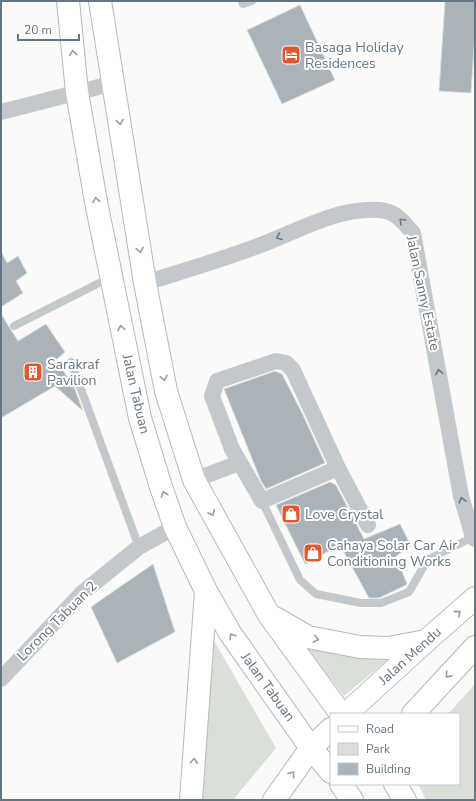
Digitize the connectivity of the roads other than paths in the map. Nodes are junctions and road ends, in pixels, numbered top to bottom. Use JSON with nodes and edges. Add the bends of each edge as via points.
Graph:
{"nodes":[{"id":1,"x":68,"y":1,"type":"edge"},
{"id":2,"x":100,"y":1,"type":"edge"},
{"id":3,"x":242,"y":1,"type":"edge"},
{"id":4,"x":252,"y":1,"type":"edge"},
{"id":5,"x":114,"y":83,"type":"junction"},
{"id":6,"x":77,"y":92,"type":"junction"},
{"id":7,"x":1,"y":112,"type":"edge"},
{"id":8,"x":111,"y":277,"type":"junction"},
{"id":9,"x":145,"y":283,"type":"junction"},
{"id":10,"x":14,"y":326,"type":"dead end"},
{"id":11,"x":71,"y":362,"type":"dead end"},
{"id":12,"x":239,"y":463,"type":"junction"},
{"id":13,"x":338,"y":468,"type":"junction"},
{"id":14,"x":194,"y":480,"type":"junction"},
{"id":15,"x":262,"y":501,"type":"junction"},
{"id":16,"x":368,"y":525,"type":"dead end"},
{"id":17,"x":175,"y":527,"type":"junction"},
{"id":18,"x":474,"y":538,"type":"edge"},
{"id":19,"x":139,"y":547,"type":"junction"},
{"id":20,"x":206,"y":591,"type":"junction"},
{"id":21,"x":475,"y":598,"type":"edge"},
{"id":22,"x":269,"y":615,"type":"junction"},
{"id":23,"x":426,"y":641,"type":"junction"},
{"id":24,"x":475,"y":648,"type":"edge"},
{"id":25,"x":1,"y":679,"type":"edge"},
{"id":26,"x":339,"y":713,"type":"edge"},
{"id":27,"x":347,"y":713,"type":"edge"},
{"id":28,"x":414,"y":713,"type":"edge"},
{"id":29,"x":330,"y":730,"type":"edge"},
{"id":30,"x":311,"y":748,"type":"junction"},
{"id":31,"x":330,"y":771,"type":"edge"},
{"id":32,"x":396,"y":785,"type":"edge"},
{"id":33,"x":191,"y":800,"type":"edge"},
{"id":34,"x":274,"y":800,"type":"edge"},
{"id":35,"x":405,"y":800,"type":"edge"}],
"edges":[{"from":6,"to":1,"type":"main road","name":"Jalan Tabuan","one_way":true},
{"from":2,"to":5,"type":"main road"},
{"from":3,"to":4,"type":"lane","via":[[243,4]]},
{"from":5,"to":6,"type":"street"},
{"from":5,"to":9,"type":"main road","one_way":true},
{"from":6,"to":7,"type":"street"},
{"from":8,"to":6,"type":"main road","name":"Jalan Tabuan","one_way":true},
{"from":8,"to":10,"type":"lane"},
{"from":17,"to":8,"type":"main road","name":"Jalan Tabuan","one_way":true,"via":[[140,418]]},
{"from":9,"to":14,"type":"main road","one_way":true,"via":[[166,391]]},
{"from":18,"to":9,"type":"street","name":"Jalan Sanny Estate","one_way":true,"via":[[461,496],[413,233],[398,216],[381,210],[362,210],[323,219],[257,247]]},
{"from":11,"to":19,"type":"lane"},
{"from":12,"to":13,"type":"street","via":[[212,396],[214,388],[217,382],[276,361],[286,363],[293,370]]},
{"from":12,"to":14,"type":"street"},
{"from":12,"to":15,"type":"street"},
{"from":13,"to":15,"type":"street"},
{"from":13,"to":16,"type":"street"},
{"from":14,"to":22,"type":"main road","one_way":true},
{"from":15,"to":18,"type":"lane","via":[[300,580],[316,594],[362,603],[381,602],[409,592],[429,560]]},
{"from":17,"to":19,"type":"street","name":"Lorong Tabuan 2"},
{"from":17,"to":20,"type":"main road","name":"Jalan Tabuan"},
{"from":19,"to":25,"type":"street","name":"Lorong Tabuan 2","via":[[82,593]]},
{"from":30,"to":20,"type":"main road","name":"Jalan Tabuan","one_way":true,"via":[[230,634]]},
{"from":33,"to":20,"type":"main road","one_way":true},
{"from":23,"to":21,"type":"main road","name":"Jalan Mendu","one_way":true},
{"from":22,"to":23,"type":"main road","one_way":true,"via":[[308,637],[360,647],[388,648]]},
{"from":22,"to":26,"type":"main road"},
{"from":23,"to":27,"type":"main road","name":"Jalan Mendu"},
{"from":24,"to":28,"type":"main road","one_way":true},
{"from":29,"to":30,"type":"main road"},
{"from":30,"to":31,"type":"main road","name":"Jalan Tabuan"},
{"from":34,"to":30,"type":"main road","one_way":true},
{"from":32,"to":35,"type":"main road"}]}
